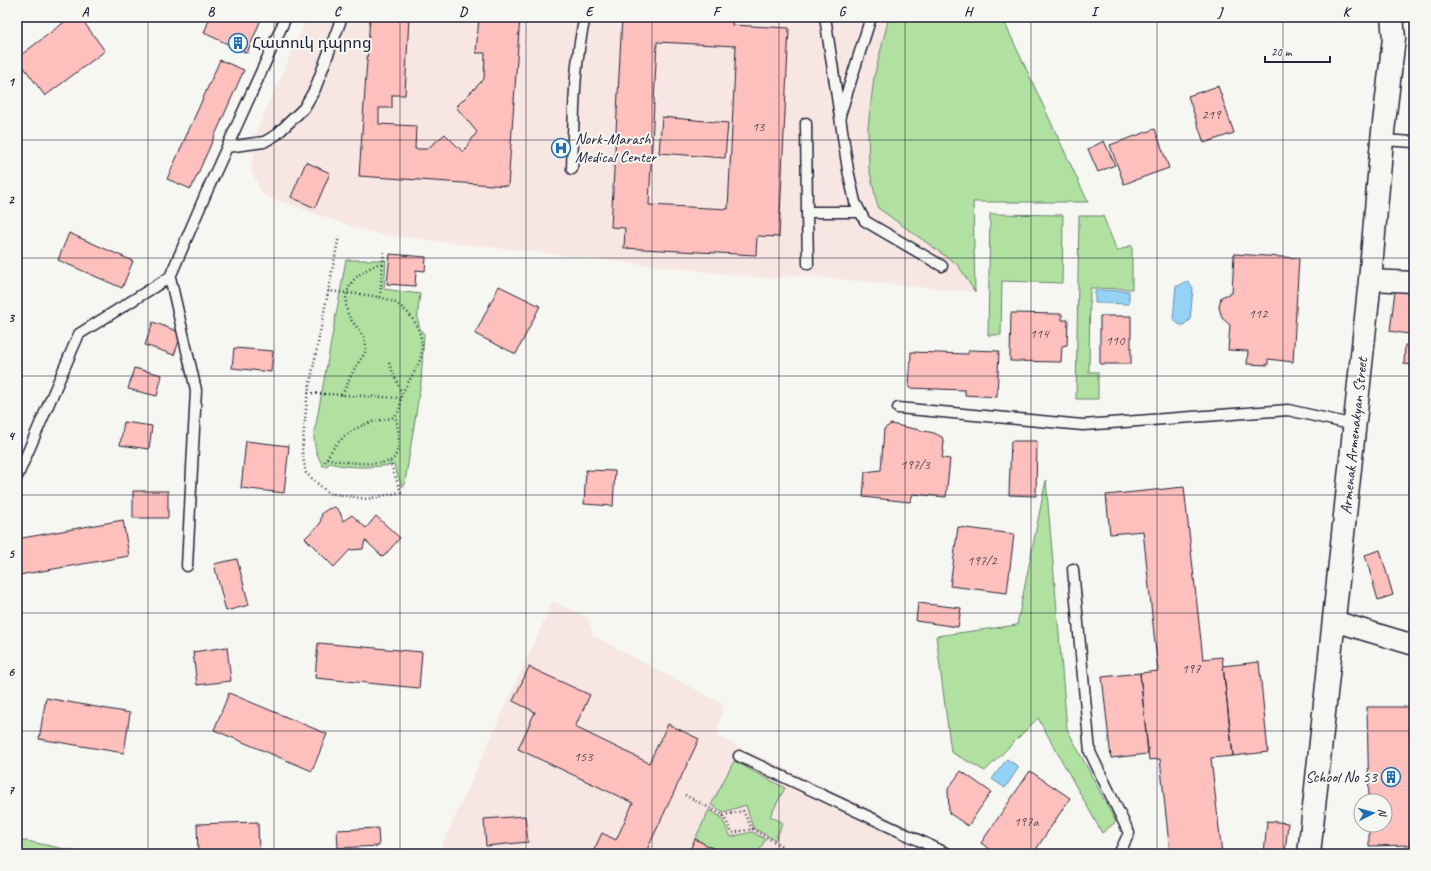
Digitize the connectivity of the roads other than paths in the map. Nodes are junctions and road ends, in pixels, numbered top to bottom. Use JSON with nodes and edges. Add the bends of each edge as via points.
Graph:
{"nodes":[{"id":1,"x":286,"y":17,"type":"edge"},
{"id":2,"x":342,"y":17,"type":"edge"},
{"id":3,"x":585,"y":17,"type":"edge"},
{"id":4,"x":825,"y":17,"type":"edge"},
{"id":5,"x":871,"y":17,"type":"edge"},
{"id":6,"x":1392,"y":17,"type":"edge"},
{"id":7,"x":840,"y":117,"type":"junction"},
{"id":8,"x":806,"y":123,"type":"dead end"},
{"id":9,"x":1382,"y":140,"type":"junction"},
{"id":10,"x":1414,"y":142,"type":"edge"},
{"id":11,"x":227,"y":147,"type":"junction"},
{"id":12,"x":572,"y":169,"type":"dead end"},
{"id":13,"x":807,"y":212,"type":"junction"},
{"id":14,"x":860,"y":212,"type":"junction"},
{"id":15,"x":808,"y":264,"type":"dead end"},
{"id":16,"x":942,"y":266,"type":"dead end"},
{"id":17,"x":170,"y":277,"type":"junction"},
{"id":18,"x":1370,"y":280,"type":"junction"},
{"id":19,"x":1414,"y":282,"type":"edge"},
{"id":20,"x":898,"y":408,"type":"dead end"},
{"id":21,"x":1355,"y":425,"type":"junction"},
{"id":22,"x":17,"y":477,"type":"edge"},
{"id":23,"x":187,"y":566,"type":"dead end"},
{"id":24,"x":1073,"y":569,"type":"dead end"},
{"id":25,"x":1334,"y":621,"type":"junction"},
{"id":26,"x":1414,"y":645,"type":"edge"},
{"id":27,"x":739,"y":756,"type":"dead end"},
{"id":28,"x":948,"y":854,"type":"edge"},
{"id":29,"x":1120,"y":854,"type":"edge"},
{"id":30,"x":1309,"y":854,"type":"edge"}],
"edges":[{"from":1,"to":11,"type":"lane"},
{"from":2,"to":11,"type":"lane","via":[[315,89],[304,108],[276,135],[264,142]]},
{"from":3,"to":12,"type":"lane","via":[[580,34],[575,82]]},
{"from":4,"to":7,"type":"lane"},
{"from":5,"to":7,"type":"lane"},
{"from":6,"to":9,"type":"main road","name":"Armenak Armenakyan Street","via":[[1394,38]]},
{"from":7,"to":14,"type":"lane","via":[[849,176]]},
{"from":8,"to":13,"type":"lane"},
{"from":9,"to":10,"type":"lane"},
{"from":9,"to":18,"type":"main road","name":"Armenak Armenakyan Street"},
{"from":11,"to":17,"type":"lane"},
{"from":13,"to":14,"type":"lane"},
{"from":13,"to":15,"type":"lane"},
{"from":14,"to":16,"type":"lane","via":[[865,221]]},
{"from":17,"to":22,"type":"lane","via":[[79,334]]},
{"from":17,"to":23,"type":"lane","via":[[196,390]]},
{"from":18,"to":19,"type":"street"},
{"from":18,"to":21,"type":"main road","name":"Armenak Armenakyan Street"},
{"from":20,"to":21,"type":"lane","via":[[1083,425],[1288,410]]},
{"from":21,"to":25,"type":"main road","name":"Armenak Armenakyan Street"},
{"from":24,"to":29,"type":"lane","via":[[1090,752],[1129,833]]},
{"from":25,"to":26,"type":"street"},
{"from":25,"to":30,"type":"main road","name":"Armenak Armenakyan Street"},
{"from":27,"to":28,"type":"lane"}]}
